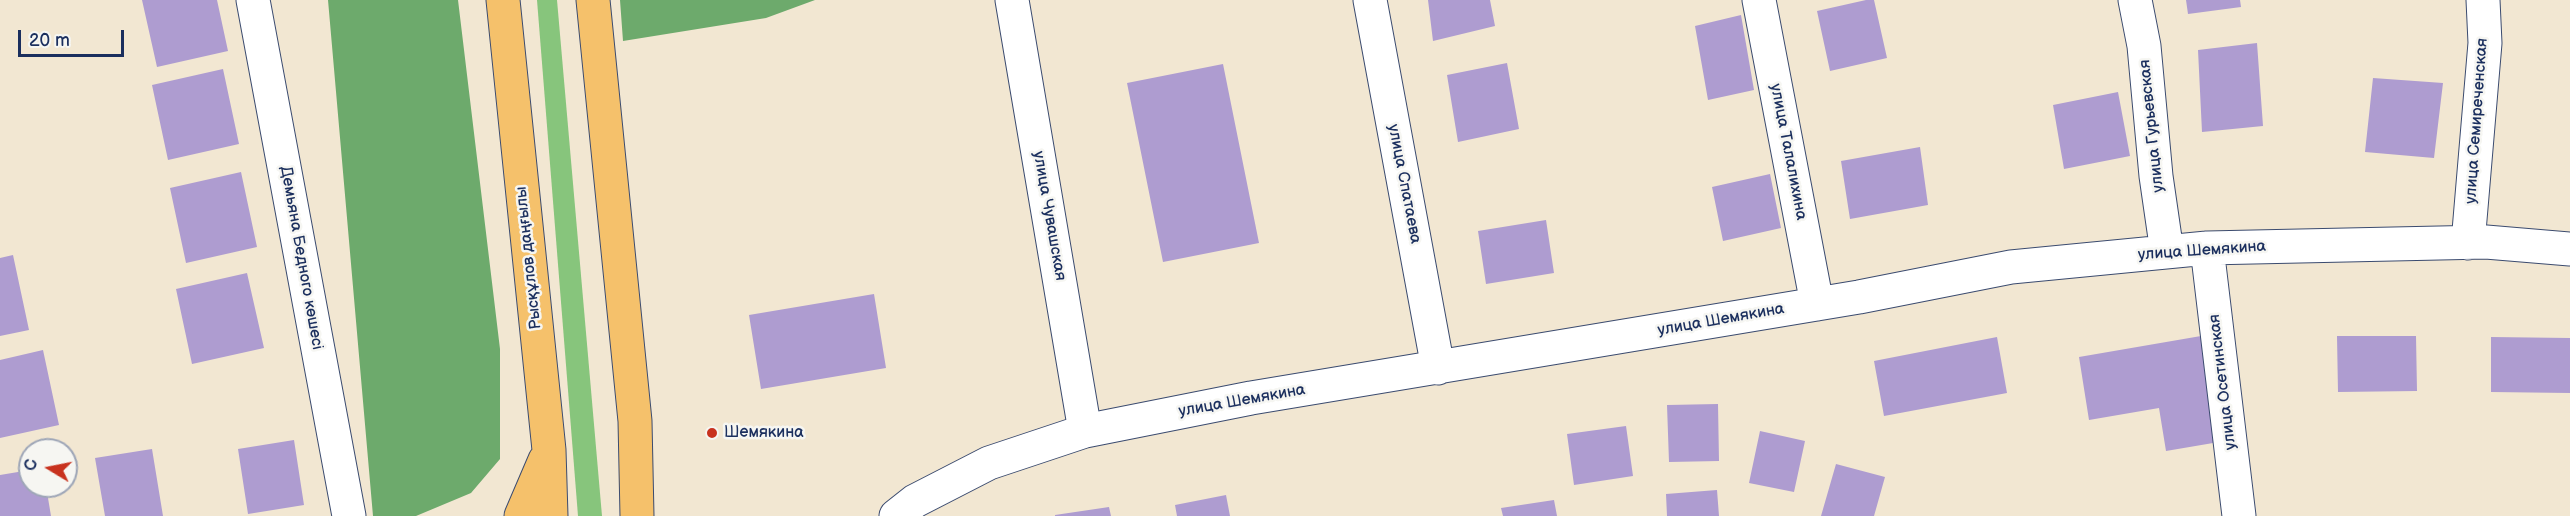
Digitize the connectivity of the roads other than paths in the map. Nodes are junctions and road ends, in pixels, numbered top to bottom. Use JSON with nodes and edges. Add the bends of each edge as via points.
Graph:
{"nodes":[{"id":1,"x":253,"y":0,"type":"edge"},
{"id":2,"x":503,"y":0,"type":"edge"},
{"id":3,"x":594,"y":0,"type":"edge"},
{"id":4,"x":1012,"y":0,"type":"edge"},
{"id":5,"x":1370,"y":0,"type":"edge"},
{"id":6,"x":1759,"y":0,"type":"edge"},
{"id":7,"x":2135,"y":0,"type":"edge"},
{"id":8,"x":2483,"y":0,"type":"edge"},
{"id":9,"x":2468,"y":243,"type":"junction"},
{"id":10,"x":2207,"y":248,"type":"junction"},
{"id":11,"x":2570,"y":249,"type":"edge"},
{"id":12,"x":2168,"y":252,"type":"junction"},
{"id":13,"x":1816,"y":304,"type":"junction"},
{"id":14,"x":1438,"y":368,"type":"junction"},
{"id":15,"x":1085,"y":431,"type":"junction"},
{"id":16,"x":549,"y":450,"type":"junction"},
{"id":17,"x":349,"y":516,"type":"edge"},
{"id":18,"x":521,"y":516,"type":"edge"},
{"id":19,"x":551,"y":516,"type":"edge"},
{"id":20,"x":637,"y":516,"type":"edge"},
{"id":21,"x":896,"y":516,"type":"edge"},
{"id":22,"x":2239,"y":516,"type":"edge"}],
"edges":[{"from":1,"to":17,"type":"street","name":"Демьяна Бедного көшесі"},
{"from":2,"to":16,"type":"main road","name":"Рысқұлов даңғылы"},
{"from":3,"to":20,"type":"main road","via":[[635,421]]},
{"from":4,"to":15,"type":"street","name":"улица Чувашская"},
{"from":5,"to":14,"type":"street","name":"улица Спатаева"},
{"from":6,"to":13,"type":"street","name":"улица Талалихина"},
{"from":7,"to":12,"type":"street","name":"улица Гурьевская"},
{"from":8,"to":9,"type":"street","name":"улица Семиреченская","via":[[2485,44]]},
{"from":9,"to":10,"type":"street","name":"улица Шемякина"},
{"from":9,"to":11,"type":"street","name":"улица Шемякина"},
{"from":10,"to":12,"type":"street","name":"улица Шемякина"},
{"from":10,"to":22,"type":"street","name":"улица Осетинская"},
{"from":12,"to":13,"type":"street","name":"улица Шемякина","via":[[2011,267]]},
{"from":13,"to":14,"type":"street","name":"улица Шемякина"},
{"from":14,"to":15,"type":"street","name":"улица Шемякина"},
{"from":15,"to":21,"type":"street","name":"улица Шемякина","via":[[989,463],[915,501]]},
{"from":16,"to":18,"type":"main road"},
{"from":16,"to":19,"type":"main road","name":"Рысқұлов даңғылы"}]}
